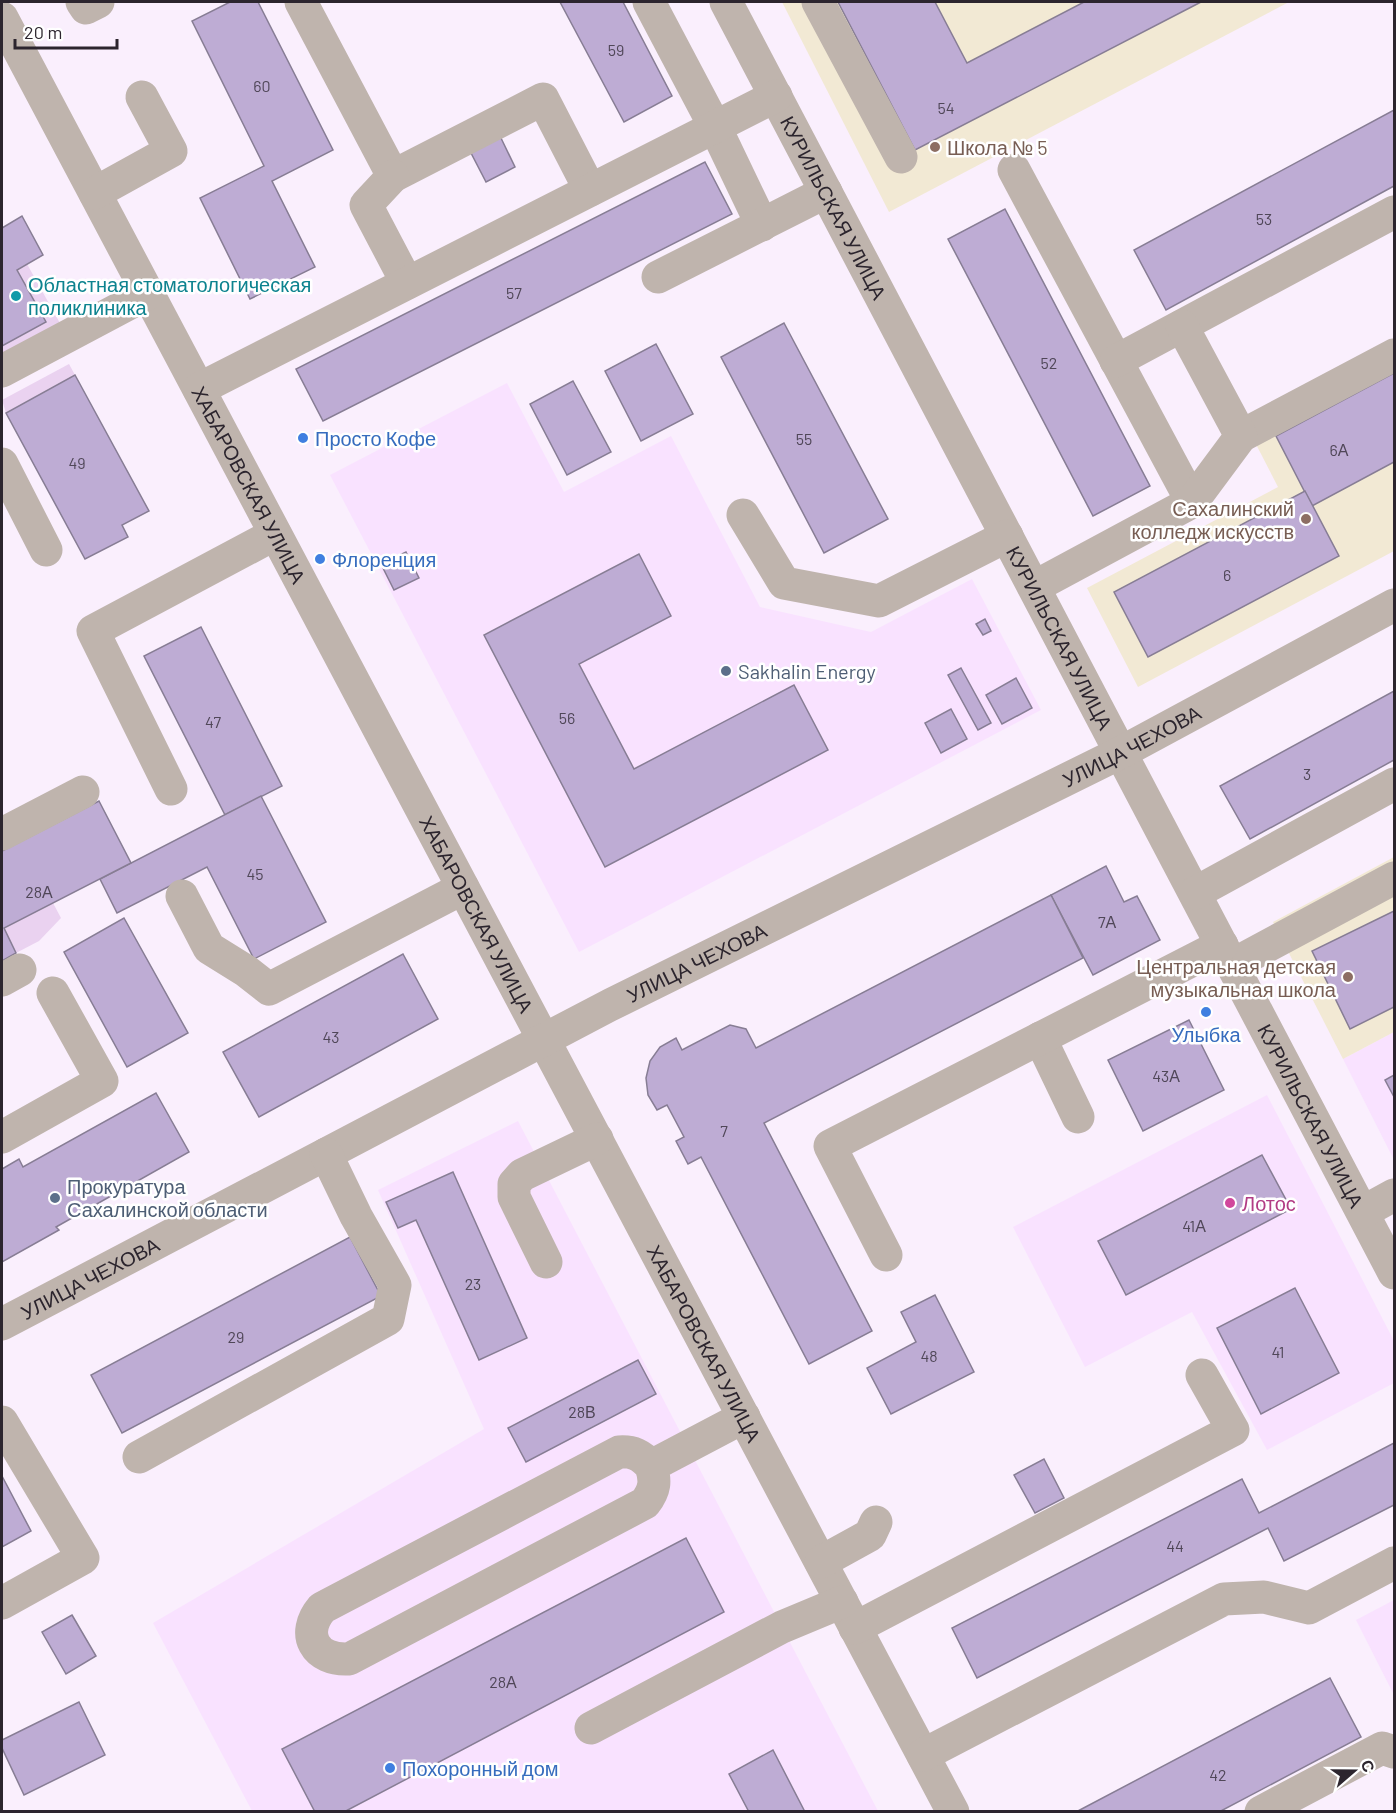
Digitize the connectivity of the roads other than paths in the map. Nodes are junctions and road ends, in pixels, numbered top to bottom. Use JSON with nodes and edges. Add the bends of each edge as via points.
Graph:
{"nodes":[{"id":1,"x":82,"y":2,"type":"edge"},
{"id":2,"x":98,"y":2,"type":"edge"},
{"id":3,"x":301,"y":2,"type":"edge"},
{"id":4,"x":649,"y":2,"type":"edge"},
{"id":5,"x":726,"y":2,"type":"edge"},
{"id":6,"x":818,"y":2,"type":"edge"},
{"id":7,"x":2,"y":18,"type":"edge"},
{"id":8,"x":776,"y":96,"type":"junction"},
{"id":9,"x":142,"y":97,"type":"dead end"},
{"id":10,"x":715,"y":127,"type":"junction"},
{"id":11,"x":901,"y":157,"type":"dead end"},
{"id":12,"x":1014,"y":170,"type":"dead end"},
{"id":13,"x":393,"y":176,"type":"junction"},
{"id":14,"x":590,"y":190,"type":"junction"},
{"id":15,"x":826,"y":192,"type":"junction"},
{"id":16,"x":95,"y":193,"type":"junction"},
{"id":17,"x":1395,"y":212,"type":"edge"},
{"id":18,"x":762,"y":225,"type":"junction"},
{"id":19,"x":658,"y":277,"type":"dead end"},
{"id":20,"x":407,"y":283,"type":"junction"},
{"id":21,"x":147,"y":294,"type":"junction"},
{"id":22,"x":1182,"y":326,"type":"junction"},
{"id":23,"x":1395,"y":355,"type":"edge"},
{"id":24,"x":1116,"y":361,"type":"junction"},
{"id":25,"x":2,"y":371,"type":"edge"},
{"id":26,"x":199,"y":389,"type":"junction"},
{"id":27,"x":1241,"y":436,"type":"junction"},
{"id":28,"x":2,"y":464,"type":"edge"},
{"id":29,"x":1192,"y":502,"type":"junction"},
{"id":30,"x":743,"y":515,"type":"dead end"},
{"id":31,"x":275,"y":534,"type":"junction"},
{"id":32,"x":1007,"y":536,"type":"junction"},
{"id":33,"x":46,"y":550,"type":"dead end"},
{"id":34,"x":1034,"y":587,"type":"junction"},
{"id":35,"x":1395,"y":605,"type":"edge"},
{"id":36,"x":1120,"y":753,"type":"junction"},
{"id":37,"x":1395,"y":784,"type":"edge"},
{"id":38,"x":171,"y":789,"type":"dead end"},
{"id":39,"x":83,"y":792,"type":"dead end"},
{"id":40,"x":2,"y":834,"type":"edge"},
{"id":41,"x":1395,"y":878,"type":"edge"},
{"id":42,"x":463,"y":888,"type":"junction"},
{"id":43,"x":1195,"y":893,"type":"junction"},
{"id":44,"x":182,"y":896,"type":"dead end"},
{"id":45,"x":1227,"y":955,"type":"junction"},
{"id":46,"x":53,"y":993,"type":"dead end"},
{"id":47,"x":1040,"y":1038,"type":"junction"},
{"id":48,"x":543,"y":1039,"type":"junction"},
{"id":49,"x":1078,"y":1117,"type":"dead end"},
{"id":50,"x":2,"y":1137,"type":"edge"},
{"id":51,"x":597,"y":1139,"type":"junction"},
{"id":52,"x":326,"y":1154,"type":"junction"},
{"id":53,"x":1395,"y":1195,"type":"edge"},
{"id":54,"x":1363,"y":1212,"type":"junction"},
{"id":55,"x":886,"y":1255,"type":"dead end"},
{"id":56,"x":546,"y":1262,"type":"dead end"},
{"id":57,"x":1395,"y":1273,"type":"edge"},
{"id":58,"x":2,"y":1324,"type":"edge"},
{"id":59,"x":1202,"y":1375,"type":"dead end"},
{"id":60,"x":744,"y":1417,"type":"junction"},
{"id":61,"x":2,"y":1422,"type":"edge"},
{"id":62,"x":139,"y":1457,"type":"dead end"},
{"id":63,"x":651,"y":1466,"type":"junction"},
{"id":64,"x":876,"y":1522,"type":"dead end"},
{"id":65,"x":821,"y":1562,"type":"junction"},
{"id":66,"x":1395,"y":1563,"type":"edge"},
{"id":67,"x":2,"y":1603,"type":"edge"},
{"id":68,"x":849,"y":1615,"type":"junction"},
{"id":69,"x":591,"y":1728,"type":"dead end"},
{"id":70,"x":1395,"y":1752,"type":"edge"},
{"id":71,"x":922,"y":1755,"type":"junction"},
{"id":72,"x":953,"y":1812,"type":"edge"},
{"id":73,"x":1261,"y":1812,"type":"edge"}],
"edges":[{"from":1,"to":2,"type":"street","via":[[86,8]]},
{"from":3,"to":13,"type":"street"},
{"from":4,"to":10,"type":"street"},
{"from":5,"to":8,"type":"street","name":"КУРИЛЬСКАЯ УЛИЦА"},
{"from":6,"to":11,"type":"street"},
{"from":7,"to":16,"type":"street","name":"ХАБАРОВСКАЯ УЛИЦА"},
{"from":8,"to":10,"type":"street"},
{"from":8,"to":15,"type":"street","name":"КУРИЛЬСКАЯ УЛИЦА"},
{"from":9,"to":16,"type":"street","via":[[171,151]]},
{"from":10,"to":14,"type":"street"},
{"from":10,"to":18,"type":"street"},
{"from":12,"to":24,"type":"street"},
{"from":13,"to":14,"type":"street","via":[[543,99]]},
{"from":13,"to":20,"type":"street","via":[[366,205]]},
{"from":14,"to":20,"type":"street"},
{"from":15,"to":18,"type":"street"},
{"from":15,"to":32,"type":"street","name":"КУРИЛЬСКАЯ УЛИЦА"},
{"from":16,"to":21,"type":"street","name":"ХАБАРОВСКАЯ УЛИЦА"},
{"from":17,"to":22,"type":"street"},
{"from":18,"to":19,"type":"street"},
{"from":20,"to":26,"type":"street"},
{"from":21,"to":25,"type":"street"},
{"from":21,"to":26,"type":"street","name":"ХАБАРОВСКАЯ УЛИЦА"},
{"from":22,"to":24,"type":"street"},
{"from":22,"to":27,"type":"street"},
{"from":23,"to":27,"type":"street"},
{"from":24,"to":29,"type":"street"},
{"from":26,"to":31,"type":"street","name":"ХАБАРОВСКАЯ УЛИЦА"},
{"from":27,"to":29,"type":"street"},
{"from":28,"to":33,"type":"street"},
{"from":29,"to":34,"type":"street"},
{"from":30,"to":32,"type":"street","via":[[784,583],[879,601]]},
{"from":31,"to":38,"type":"street","via":[[93,631]]},
{"from":31,"to":42,"type":"street","name":"ХАБАРОВСКАЯ УЛИЦА"},
{"from":32,"to":34,"type":"street","name":"КУРИЛЬСКАЯ УЛИЦА"},
{"from":34,"to":36,"type":"street","name":"КУРИЛЬСКАЯ УЛИЦА"},
{"from":35,"to":36,"type":"street","name":"УЛИЦА ЧЕХОВА"},
{"from":36,"to":43,"type":"street","name":"КУРИЛЬСКАЯ УЛИЦА"},
{"from":36,"to":48,"type":"street","name":"УЛИЦА ЧЕХОВА"},
{"from":37,"to":43,"type":"street"},
{"from":39,"to":40,"type":"street"},
{"from":41,"to":45,"type":"street"},
{"from":42,"to":44,"type":"street","via":[[269,989],[209,948]]},
{"from":42,"to":48,"type":"street","name":"ХАБАРОВСКАЯ УЛИЦА"},
{"from":43,"to":45,"type":"street","name":"КУРИЛЬСКАЯ УЛИЦА"},
{"from":45,"to":47,"type":"street"},
{"from":45,"to":54,"type":"street","name":"КУРИЛЬСКАЯ УЛИЦА"},
{"from":46,"to":50,"type":"street","via":[[102,1080]]},
{"from":47,"to":49,"type":"street"},
{"from":47,"to":55,"type":"street","via":[[830,1146]]},
{"from":48,"to":51,"type":"street","name":"ХАБАРОВСКАЯ УЛИЦА"},
{"from":48,"to":52,"type":"street","name":"УЛИЦА ЧЕХОВА"},
{"from":51,"to":56,"type":"street","via":[[522,1175],[514,1184],[514,1197]]},
{"from":51,"to":60,"type":"street","name":"ХАБАРОВСКАЯ УЛИЦА"},
{"from":52,"to":58,"type":"street","name":"УЛИЦА ЧЕХОВА"},
{"from":52,"to":62,"type":"street","via":[[395,1285],[388,1319]]},
{"from":53,"to":54,"type":"street"},
{"from":54,"to":57,"type":"street","name":"КУРИЛЬСКАЯ УЛИЦА"},
{"from":59,"to":68,"type":"street","via":[[1233,1430]]},
{"from":60,"to":63,"type":"street"},
{"from":60,"to":65,"type":"street","name":"ХАБАРОВСКАЯ УЛИЦА"},
{"from":61,"to":67,"type":"street","via":[[83,1558]]},
{"from":63,"to":63,"type":"street","via":[[654,1488],[645,1503],[349,1659],[336,1660],[317,1648],[312,1624],[322,1608],[619,1452],[642,1456]]},
{"from":64,"to":65,"type":"street","via":[[870,1535]]},
{"from":65,"to":68,"type":"street","name":"ХАБАРОВСКАЯ УЛИЦА"},
{"from":66,"to":71,"type":"street","via":[[1309,1608],[1264,1597],[1224,1599]]},
{"from":68,"to":69,"type":"street","via":[[782,1627]]},
{"from":68,"to":71,"type":"street","name":"ХАБАРОВСКАЯ УЛИЦА"},
{"from":70,"to":73,"type":"street","via":[[1382,1748]]},
{"from":71,"to":72,"type":"street","name":"ХАБАРОВСКАЯ УЛИЦА"}]}
